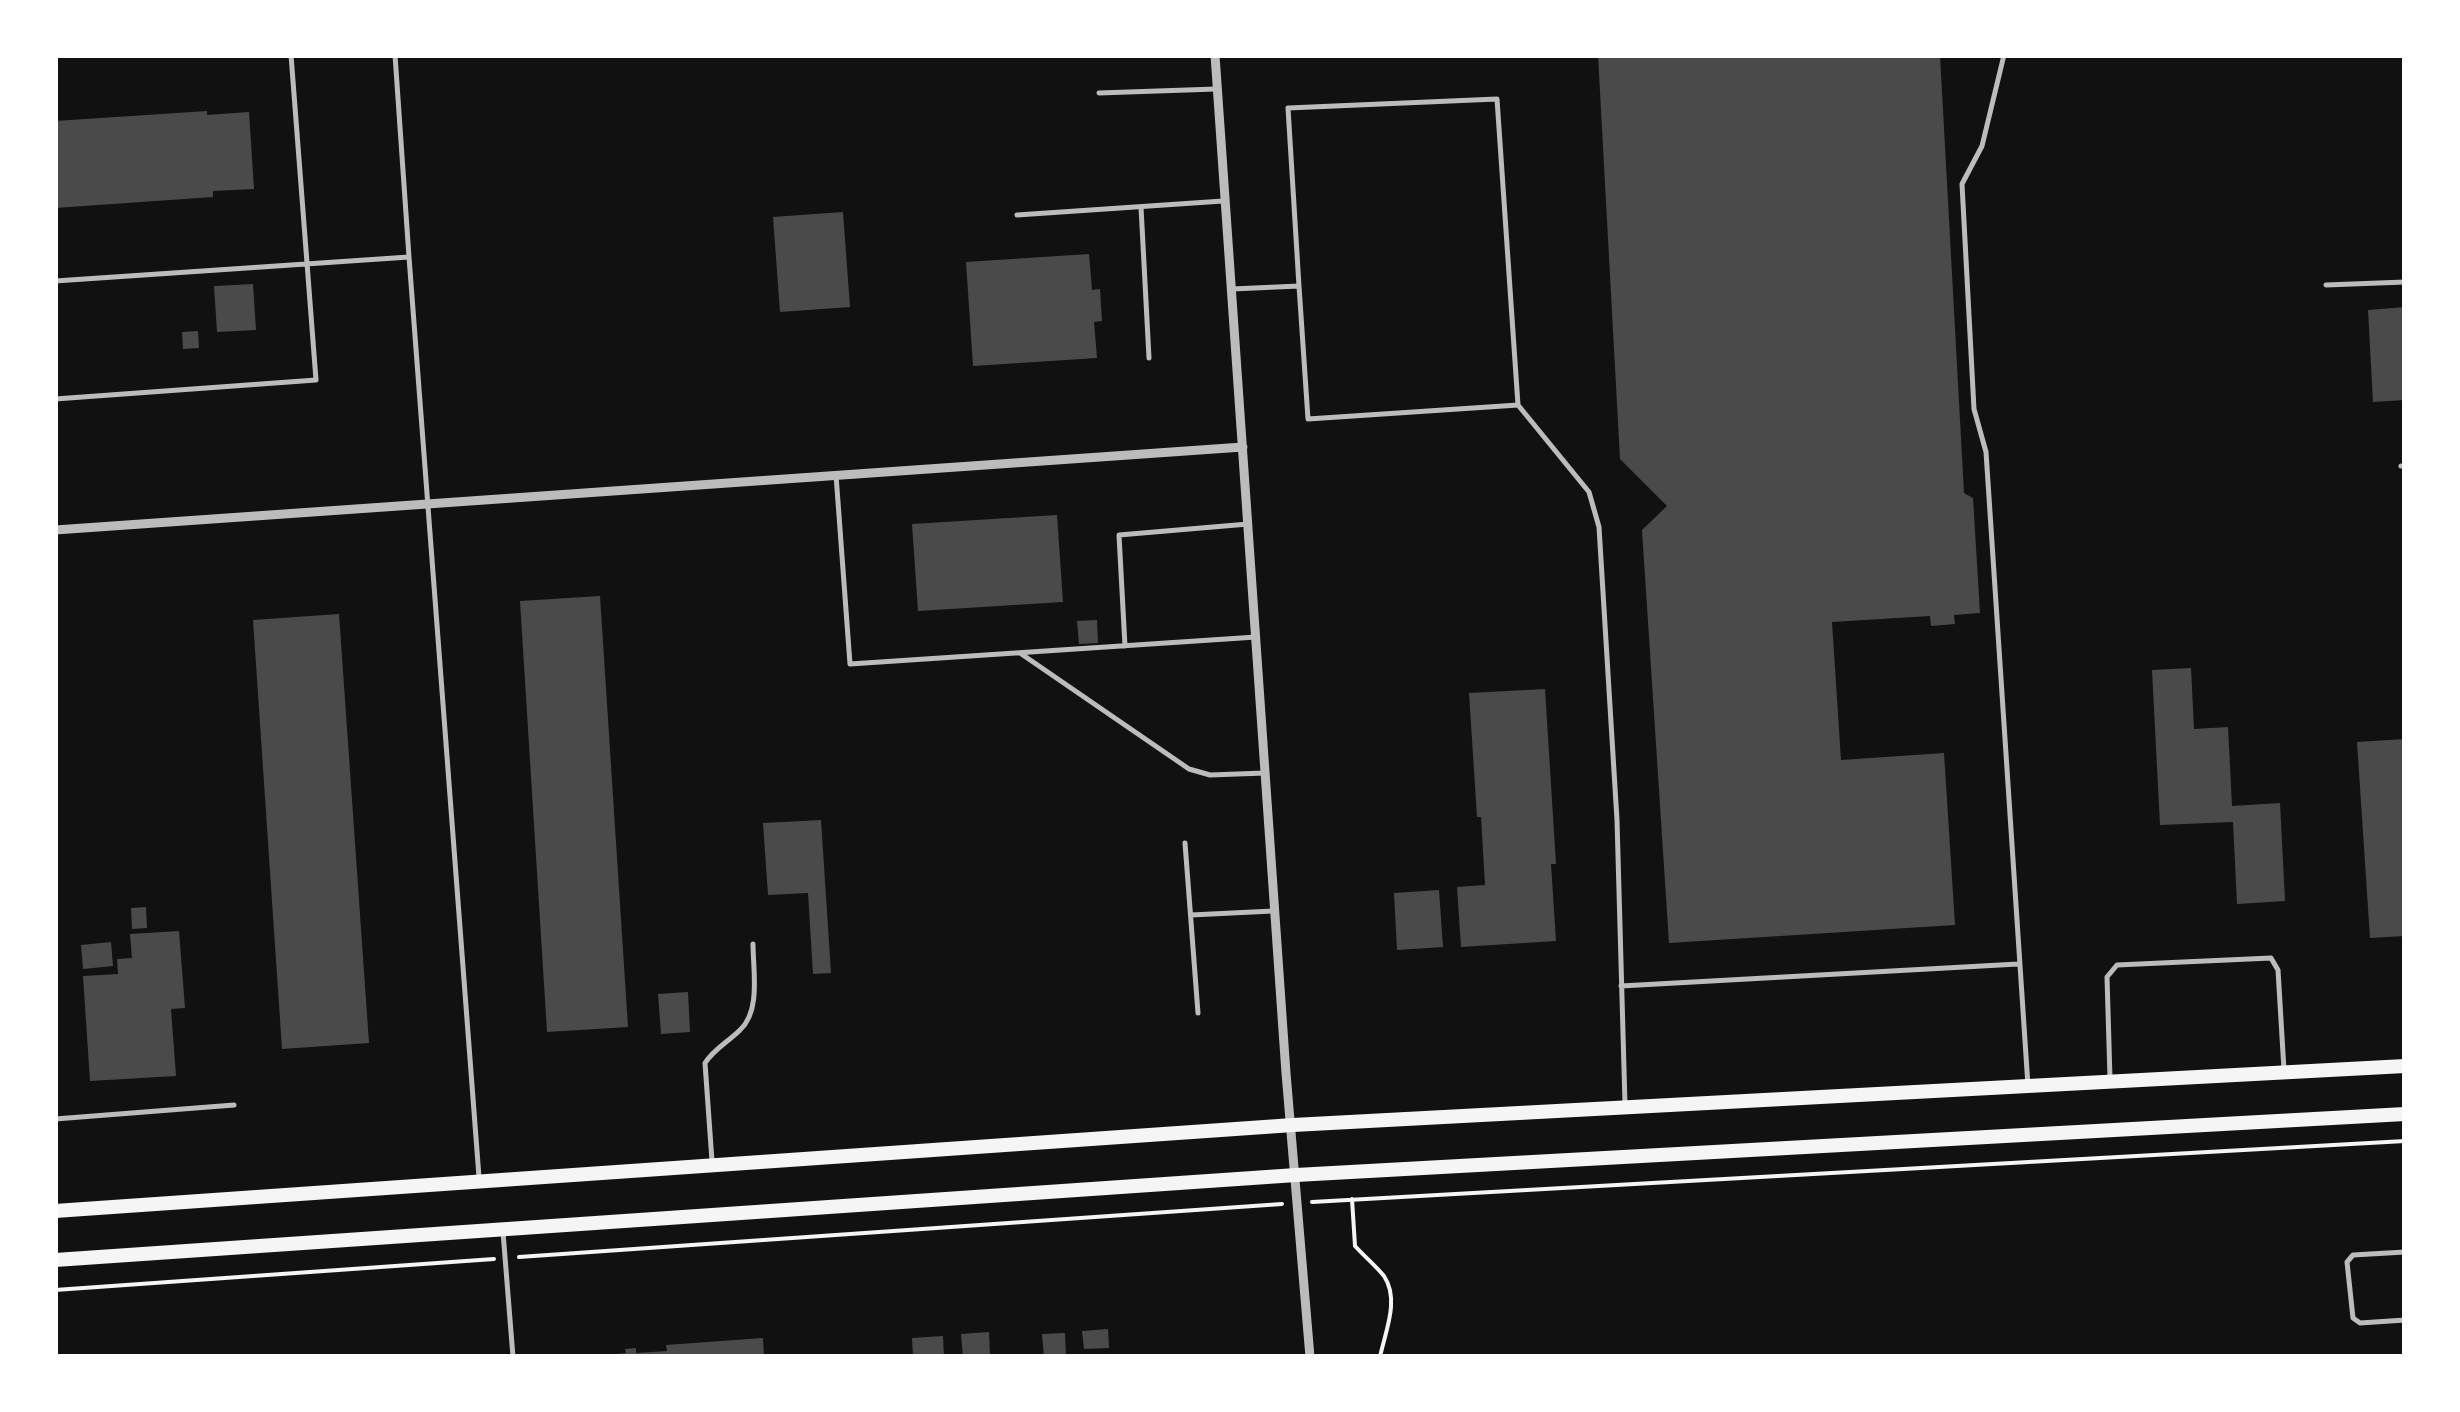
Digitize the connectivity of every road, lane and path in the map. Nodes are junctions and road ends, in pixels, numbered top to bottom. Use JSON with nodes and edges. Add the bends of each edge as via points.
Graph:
{"nodes":[{"id":1,"x":292,"y":55,"type":"edge"},
{"id":2,"x":395,"y":55,"type":"edge"},
{"id":3,"x":1215,"y":55,"type":"edge"},
{"id":4,"x":2004,"y":55,"type":"edge"},
{"id":5,"x":1218,"y":88,"type":"junction"},
{"id":6,"x":1099,"y":93,"type":"dead end"},
{"id":7,"x":1226,"y":201,"type":"junction"},
{"id":8,"x":1141,"y":207,"type":"junction"},
{"id":9,"x":1017,"y":215,"type":"dead end"},
{"id":10,"x":410,"y":256,"type":"junction"},
{"id":11,"x":307,"y":263,"type":"junction"},
{"id":12,"x":55,"y":280,"type":"edge"},
{"id":13,"x":2405,"y":282,"type":"edge"},
{"id":14,"x":2326,"y":285,"type":"dead end"},
{"id":15,"x":1298,"y":286,"type":"junction"},
{"id":16,"x":1232,"y":289,"type":"junction"},
{"id":17,"x":1150,"y":358,"type":"dead end"},
{"id":18,"x":55,"y":399,"type":"edge"},
{"id":19,"x":1518,"y":405,"type":"junction"},
{"id":20,"x":1243,"y":447,"type":"junction"},
{"id":21,"x":836,"y":476,"type":"junction"},
{"id":22,"x":428,"y":503,"type":"junction"},
{"id":23,"x":1248,"y":524,"type":"junction"},
{"id":24,"x":55,"y":530,"type":"edge"},
{"id":25,"x":1256,"y":638,"type":"junction"},
{"id":26,"x":1125,"y":646,"type":"junction"},
{"id":27,"x":1020,"y":652,"type":"junction"},
{"id":28,"x":1266,"y":772,"type":"junction"},
{"id":29,"x":1185,"y":843,"type":"dead end"},
{"id":30,"x":1275,"y":911,"type":"junction"},
{"id":31,"x":1191,"y":915,"type":"junction"},
{"id":32,"x":753,"y":944,"type":"dead end"},
{"id":33,"x":2018,"y":964,"type":"junction"},
{"id":34,"x":1620,"y":986,"type":"junction"},
{"id":35,"x":1198,"y":1013,"type":"dead end"},
{"id":36,"x":2405,"y":1066,"type":"edge"},
{"id":37,"x":2284,"y":1072,"type":"junction"},
{"id":38,"x":2110,"y":1082,"type":"junction"},
{"id":39,"x":2028,"y":1086,"type":"junction"},
{"id":40,"x":234,"y":1105,"type":"dead end"},
{"id":41,"x":1625,"y":1108,"type":"junction"},
{"id":42,"x":2405,"y":1114,"type":"edge"},
{"id":43,"x":55,"y":1119,"type":"edge"},
{"id":44,"x":1293,"y":1125,"type":"junction"},
{"id":45,"x":2405,"y":1142,"type":"edge"},
{"id":46,"x":712,"y":1164,"type":"junction"},
{"id":47,"x":1296,"y":1175,"type":"junction"},
{"id":48,"x":479,"y":1180,"type":"junction"},
{"id":49,"x":1352,"y":1199,"type":"junction"},
{"id":50,"x":1298,"y":1202,"type":"junction"},
{"id":51,"x":55,"y":1211,"type":"edge"},
{"id":52,"x":502,"y":1229,"type":"junction"},
{"id":53,"x":2405,"y":1252,"type":"edge"},
{"id":54,"x":505,"y":1258,"type":"junction"},
{"id":55,"x":55,"y":1260,"type":"edge"},
{"id":56,"x":55,"y":1290,"type":"edge"},
{"id":57,"x":2405,"y":1320,"type":"edge"},
{"id":58,"x":513,"y":1357,"type":"edge"},
{"id":59,"x":1310,"y":1357,"type":"edge"},
{"id":60,"x":1380,"y":1357,"type":"edge"}],
"edges":[{"from":1,"to":11,"type":"lane"},
{"from":2,"to":10,"type":"lane"},
{"from":3,"to":5,"type":"street"},
{"from":4,"to":33,"type":"lane","via":[[1982,146],[1962,184]]},
{"from":5,"to":6,"type":"lane"},
{"from":5,"to":7,"type":"street"},
{"from":7,"to":8,"type":"lane"},
{"from":7,"to":16,"type":"street"},
{"from":8,"to":9,"type":"lane"},
{"from":8,"to":17,"type":"lane"},
{"from":10,"to":11,"type":"lane"},
{"from":10,"to":22,"type":"lane"},
{"from":11,"to":12,"type":"lane"},
{"from":11,"to":18,"type":"lane","via":[[316,380]]},
{"from":13,"to":14,"type":"lane"},
{"from":15,"to":16,"type":"lane"},
{"from":15,"to":19,"type":"lane","via":[[1308,418]]},
{"from":15,"to":19,"type":"lane","via":[[1288,108],[1497,99]]},
{"from":16,"to":20,"type":"street"},
{"from":19,"to":34,"type":"lane","via":[[1590,492],[1599,527]]},
{"from":20,"to":21,"type":"street"},
{"from":20,"to":23,"type":"street"},
{"from":21,"to":22,"type":"street"},
{"from":21,"to":27,"type":"lane","via":[[850,664]]},
{"from":22,"to":24,"type":"street"},
{"from":22,"to":48,"type":"lane"},
{"from":23,"to":25,"type":"street"},
{"from":23,"to":26,"type":"lane","via":[[1119,535]]},
{"from":25,"to":26,"type":"lane"},
{"from":25,"to":28,"type":"street"},
{"from":26,"to":27,"type":"lane"},
{"from":27,"to":28,"type":"lane","via":[[1188,769],[1210,775]]},
{"from":28,"to":30,"type":"street"},
{"from":29,"to":31,"type":"lane"},
{"from":30,"to":31,"type":"lane"},
{"from":30,"to":44,"type":"street"},
{"from":31,"to":35,"type":"lane"},
{"from":32,"to":46,"type":"lane","via":[[752,1010],[705,1064]]},
{"from":33,"to":34,"type":"lane"},
{"from":33,"to":39,"type":"lane"},
{"from":34,"to":41,"type":"lane"},
{"from":36,"to":37,"type":"main road"},
{"from":37,"to":38,"type":"main road"},
{"from":37,"to":38,"type":"lane","via":[[2278,970],[2271,958],[2117,965],[2108,977]]},
{"from":38,"to":39,"type":"main road"},
{"from":39,"to":41,"type":"main road"},
{"from":40,"to":43,"type":"lane"},
{"from":41,"to":44,"type":"main road"},
{"from":42,"to":47,"type":"main road"},
{"from":44,"to":46,"type":"main road"},
{"from":44,"to":47,"type":"street"},
{"from":45,"to":49,"type":"path"},
{"from":46,"to":48,"type":"main road"},
{"from":47,"to":50,"type":"street"},
{"from":47,"to":52,"type":"main road"},
{"from":48,"to":51,"type":"main road"},
{"from":49,"to":50,"type":"path"},
{"from":49,"to":60,"type":"path","via":[[1355,1246],[1389,1289],[1390,1321]]},
{"from":50,"to":54,"type":"path"},
{"from":50,"to":59,"type":"street"},
{"from":52,"to":54,"type":"lane"},
{"from":52,"to":55,"type":"main road"},
{"from":53,"to":57,"type":"lane","via":[[2353,1255],[2347,1262],[2354,1318]]},
{"from":54,"to":56,"type":"path"},
{"from":54,"to":58,"type":"lane"}]}
